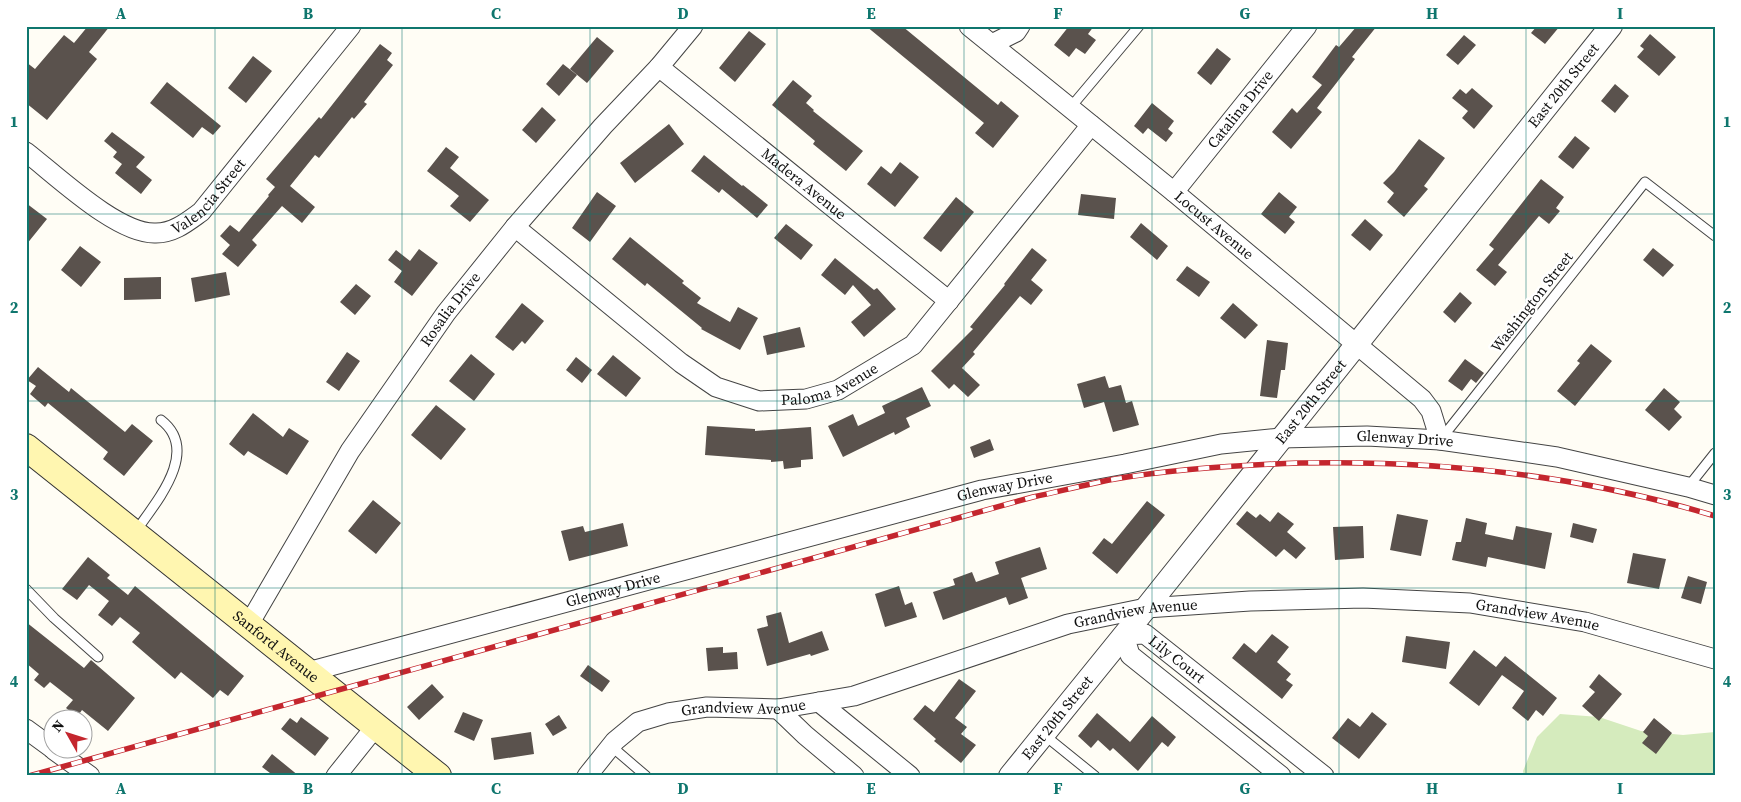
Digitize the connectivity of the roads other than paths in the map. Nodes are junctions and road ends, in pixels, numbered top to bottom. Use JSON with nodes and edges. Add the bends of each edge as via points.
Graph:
{"nodes":[{"id":1,"x":351,"y":26,"type":"edge"},
{"id":2,"x":693,"y":26,"type":"edge"},
{"id":3,"x":969,"y":26,"type":"edge"},
{"id":4,"x":999,"y":26,"type":"edge"},
{"id":5,"x":1020,"y":26,"type":"edge"},
{"id":6,"x":1139,"y":26,"type":"edge"},
{"id":7,"x":1307,"y":26,"type":"edge"},
{"id":8,"x":1611,"y":26,"type":"edge"},
{"id":9,"x":992,"y":44,"type":"junction"},
{"id":10,"x":659,"y":67,"type":"junction"},
{"id":11,"x":1070,"y":108,"type":"junction"},
{"id":12,"x":1091,"y":125,"type":"junction"},
{"id":13,"x":26,"y":152,"type":"edge"},
{"id":14,"x":1174,"y":192,"type":"junction"},
{"id":15,"x":515,"y":227,"type":"junction"},
{"id":16,"x":1715,"y":236,"type":"edge"},
{"id":17,"x":949,"y":301,"type":"junction"},
{"id":18,"x":1356,"y":344,"type":"junction"},
{"id":19,"x":161,"y":420,"type":"dead end"},
{"id":20,"x":1281,"y":438,"type":"junction"},
{"id":21,"x":1440,"y":440,"type":"junction"},
{"id":22,"x":26,"y":447,"type":"edge"},
{"id":23,"x":1715,"y":453,"type":"edge"},
{"id":24,"x":1688,"y":487,"type":"junction"},
{"id":25,"x":1715,"y":496,"type":"edge"},
{"id":26,"x":125,"y":526,"type":"junction"},
{"id":27,"x":26,"y":589,"type":"edge"},
{"id":28,"x":1146,"y":608,"type":"junction"},
{"id":29,"x":248,"y":624,"type":"junction"},
{"id":30,"x":1124,"y":635,"type":"junction"},
{"id":31,"x":98,"y":657,"type":"dead end"},
{"id":32,"x":1715,"y":659,"type":"edge"},
{"id":33,"x":308,"y":672,"type":"junction"},
{"id":34,"x":819,"y":702,"type":"junction"},
{"id":35,"x":778,"y":709,"type":"junction"},
{"id":36,"x":376,"y":726,"type":"junction"},
{"id":37,"x":26,"y":729,"type":"edge"},
{"id":38,"x":1043,"y":734,"type":"junction"},
{"id":39,"x":42,"y":741,"type":"edge"},
{"id":40,"x":611,"y":746,"type":"junction"},
{"id":41,"x":68,"y":760,"type":"edge"},
{"id":42,"x":90,"y":776,"type":"edge"},
{"id":43,"x":336,"y":776,"type":"edge"},
{"id":44,"x":438,"y":776,"type":"edge"},
{"id":45,"x":587,"y":776,"type":"edge"},
{"id":46,"x":646,"y":776,"type":"edge"},
{"id":47,"x":854,"y":776,"type":"edge"},
{"id":48,"x":910,"y":776,"type":"edge"},
{"id":49,"x":1010,"y":776,"type":"edge"},
{"id":50,"x":1096,"y":776,"type":"edge"},
{"id":51,"x":1281,"y":776,"type":"edge"},
{"id":52,"x":1324,"y":776,"type":"edge"}],
"edges":[{"from":1,"to":13,"type":"street","name":"Valencia Street","via":[[201,212],[179,228],[156,233],[130,229],[107,216]]},
{"from":2,"to":10,"type":"street","name":"Rosalia Drive"},
{"from":3,"to":9,"type":"street","name":"Locust Avenue"},
{"from":4,"to":9,"type":"street"},
{"from":5,"to":9,"type":"street","via":[[1016,32]]},
{"from":6,"to":11,"type":"lane"},
{"from":7,"to":14,"type":"street","name":"Catalina Drive"},
{"from":8,"to":18,"type":"street","name":"East 20th Street"},
{"from":9,"to":11,"type":"street","name":"Locust Avenue"},
{"from":10,"to":15,"type":"street","name":"Rosalia Drive"},
{"from":10,"to":17,"type":"street","name":"Madera Avenue"},
{"from":11,"to":12,"type":"street","name":"Locust Avenue"},
{"from":12,"to":14,"type":"street","name":"Locust Avenue"},
{"from":12,"to":17,"type":"street","name":"Paloma Avenue"},
{"from":14,"to":18,"type":"street","name":"Locust Avenue"},
{"from":15,"to":17,"type":"street","name":"Paloma Avenue","via":[[681,363],[716,387],[759,401],[806,399],[838,390],[912,345]]},
{"from":15,"to":29,"type":"street","name":"Rosalia Drive","via":[[446,313],[350,451]]},
{"from":16,"to":21,"type":"lane","name":"Washington Street","via":[[1645,182]]},
{"from":18,"to":20,"type":"street","name":"East 20th Street"},
{"from":18,"to":21,"type":"street","name":"Locust Avenue","via":[[1422,399],[1431,411]]},
{"from":19,"to":26,"type":"lane","via":[[174,435],[178,456],[169,482]]},
{"from":20,"to":21,"type":"street","name":"Glenway Drive","via":[[1367,436]]},
{"from":20,"to":28,"type":"street","name":"East 20th Street"},
{"from":20,"to":33,"type":"street","name":"Glenway Drive","via":[[1221,444],[982,490]]},
{"from":21,"to":24,"type":"street","name":"Glenway Drive","via":[[1557,457]]},
{"from":22,"to":26,"type":"main road","name":"Sanford Avenue"},
{"from":23,"to":24,"type":"lane"},
{"from":24,"to":25,"type":"street","name":"Glenway Drive"},
{"from":26,"to":29,"type":"main road","name":"Sanford Avenue"},
{"from":27,"to":31,"type":"lane"},
{"from":28,"to":30,"type":"street","name":"East 20th Street"},
{"from":28,"to":32,"type":"street","name":"Grandview Avenue","via":[[1363,598],[1470,604],[1585,622]]},
{"from":28,"to":34,"type":"street","name":"Grandview Avenue","via":[[1068,624],[854,696]]},
{"from":29,"to":33,"type":"main road","name":"Sanford Avenue"},
{"from":30,"to":38,"type":"street","name":"East 20th Street"},
{"from":30,"to":51,"type":"street","name":"Lily Court","via":[[1130,655]]},
{"from":30,"to":52,"type":"street","name":"Lily Court","via":[[1146,634]]},
{"from":33,"to":36,"type":"main road","name":"Sanford Avenue"},
{"from":34,"to":35,"type":"street","name":"Grandview Avenue"},
{"from":34,"to":48,"type":"street"},
{"from":35,"to":40,"type":"street","name":"Grandview Avenue","via":[[707,707],[668,713],[638,722]]},
{"from":35,"to":47,"type":"street"},
{"from":36,"to":43,"type":"street"},
{"from":36,"to":44,"type":"main road","name":"Sanford Avenue"},
{"from":37,"to":39,"type":"street"},
{"from":38,"to":49,"type":"street","name":"East 20th Street"},
{"from":38,"to":50,"type":"lane"},
{"from":40,"to":45,"type":"street","name":"Grandview Avenue"},
{"from":40,"to":46,"type":"lane"},
{"from":41,"to":42,"type":"street"}]}
